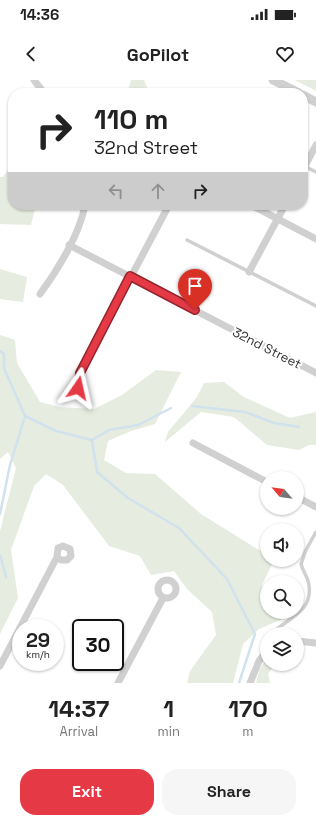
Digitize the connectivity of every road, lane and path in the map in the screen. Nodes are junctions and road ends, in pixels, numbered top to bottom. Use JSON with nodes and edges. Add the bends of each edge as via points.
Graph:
{"nodes":[{"id":1,"x":34,"y":80,"type":"edge"},
{"id":2,"x":273,"y":80,"type":"edge"},
{"id":3,"x":40,"y":88,"type":"edge"},
{"id":4,"x":288,"y":88,"type":"edge"},
{"id":5,"x":316,"y":145,"type":"edge"},
{"id":6,"x":308,"y":160,"type":"edge"},
{"id":7,"x":84,"y":210,"type":"edge"},
{"id":8,"x":166,"y":210,"type":"edge"},
{"id":9,"x":261,"y":210,"type":"edge"},
{"id":10,"x":282,"y":210,"type":"edge"},
{"id":11,"x":278,"y":219,"type":"junction"},
{"id":12,"x":316,"y":239,"type":"edge"},
{"id":13,"x":187,"y":240,"type":"dead end"},
{"id":14,"x":69,"y":245,"type":"junction"},
{"id":15,"x":249,"y":272,"type":"junction"},
{"id":16,"x":130,"y":276,"type":"junction"},
{"id":17,"x":40,"y":294,"type":"dead end"},
{"id":18,"x":316,"y":306,"type":"edge"},
{"id":19,"x":316,"y":373,"type":"edge"},
{"id":20,"x":78,"y":388,"type":"dead end"},
{"id":21,"x":193,"y":443,"type":"dead end"},
{"id":22,"x":260,"y":478,"type":"edge"},
{"id":23,"x":304,"y":501,"type":"edge"},
{"id":24,"x":316,"y":507,"type":"edge"},
{"id":25,"x":316,"y":532,"type":"edge"},
{"id":26,"x":57,"y":556,"type":"dead end"},
{"id":27,"x":163,"y":598,"type":"dead end"},
{"id":28,"x":282,"y":627,"type":"edge"},
{"id":29,"x":304,"y":642,"type":"edge"},
{"id":30,"x":316,"y":643,"type":"edge"},
{"id":31,"x":260,"y":659,"type":"edge"},
{"id":32,"x":0,"y":666,"type":"edge"},
{"id":33,"x":118,"y":683,"type":"edge"},
{"id":34,"x":250,"y":683,"type":"edge"}],
"edges":[{"from":1,"to":3,"type":"street"},
{"from":2,"to":4,"type":"street"},
{"from":5,"to":6,"type":"street"},
{"from":7,"to":14,"type":"street"},
{"from":8,"to":16,"type":"street"},
{"from":9,"to":11,"type":"street"},
{"from":10,"to":11,"type":"street"},
{"from":11,"to":12,"type":"street"},
{"from":11,"to":15,"type":"street"},
{"from":13,"to":15,"type":"lane"},
{"from":14,"to":16,"type":"street","name":"32nd Street"},
{"from":14,"to":17,"type":"street"},
{"from":15,"to":18,"type":"lane"},
{"from":16,"to":19,"type":"street","name":"32nd Street"},
{"from":16,"to":20,"type":"street","via":[[80,373]]},
{"from":21,"to":22,"type":"street"},
{"from":23,"to":24,"type":"street"},
{"from":25,"to":28,"type":"lane","via":[[301,564],[309,584],[306,602],[300,614]]},
{"from":26,"to":32,"type":"street"},
{"from":27,"to":33,"type":"street"},
{"from":29,"to":30,"type":"street"},
{"from":31,"to":34,"type":"street"}]}
